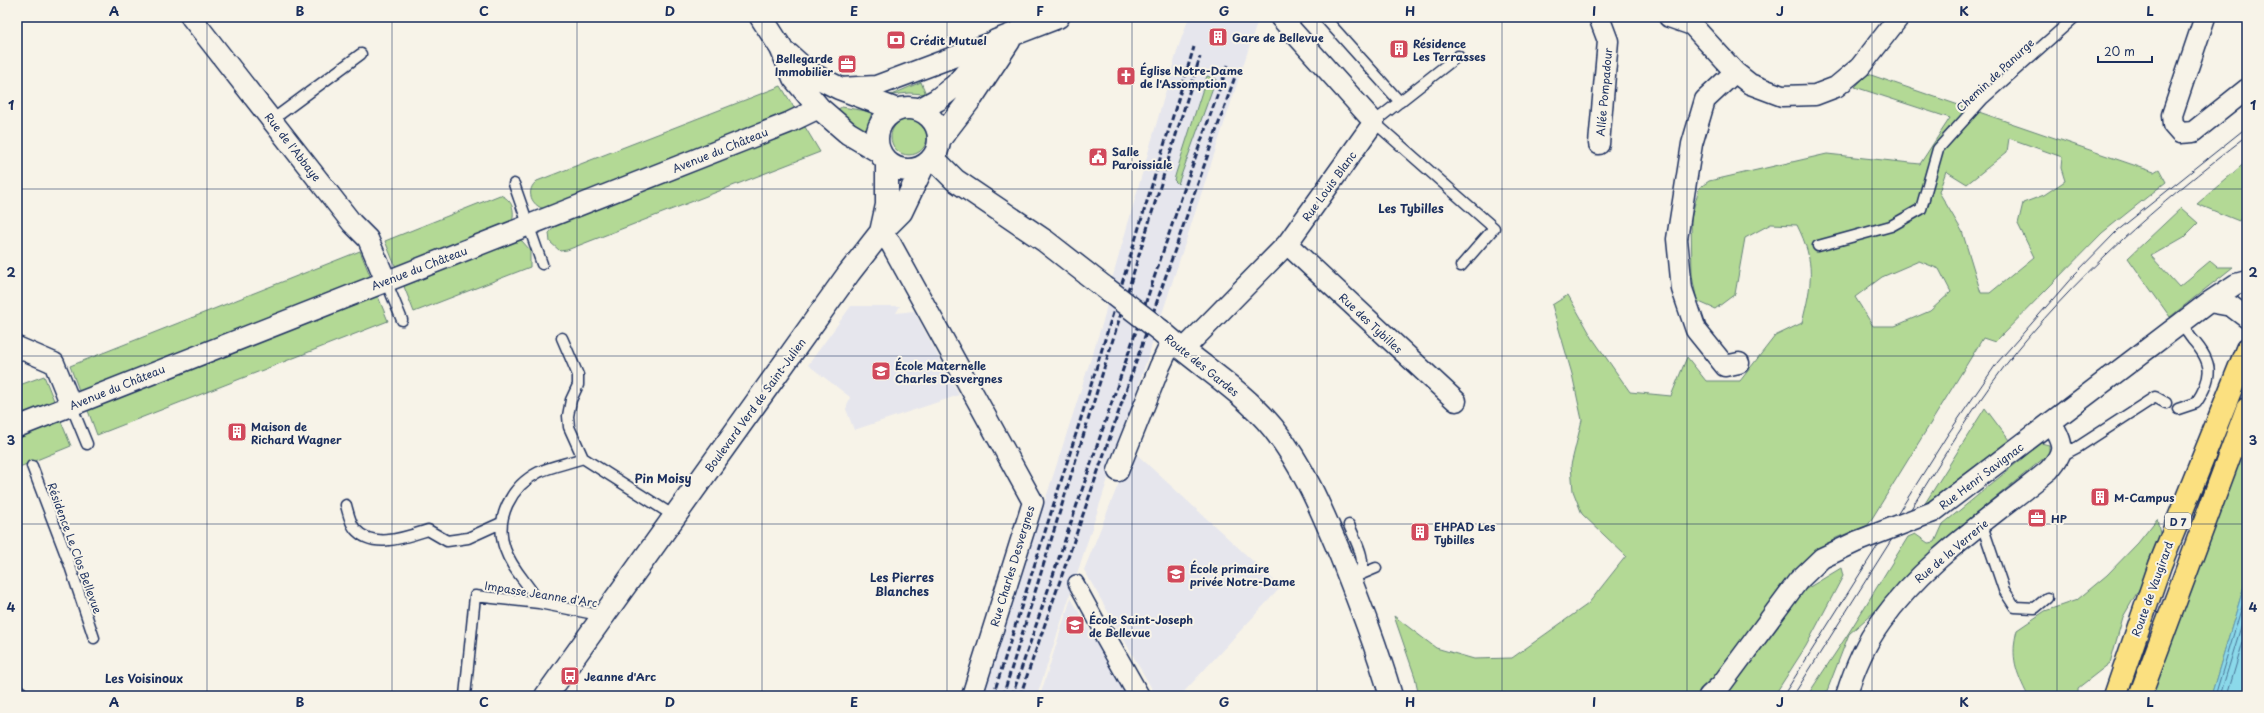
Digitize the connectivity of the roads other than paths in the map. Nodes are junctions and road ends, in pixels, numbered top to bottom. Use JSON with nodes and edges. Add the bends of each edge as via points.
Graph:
{"nodes":[{"id":1,"x":191,"y":17,"type":"edge"},
{"id":2,"x":761,"y":17,"type":"edge"},
{"id":3,"x":1058,"y":17,"type":"edge"},
{"id":4,"x":1280,"y":17,"type":"edge"},
{"id":5,"x":1324,"y":17,"type":"edge"},
{"id":6,"x":1599,"y":17,"type":"edge"},
{"id":7,"x":1669,"y":17,"type":"edge"},
{"id":8,"x":1899,"y":17,"type":"edge"},
{"id":9,"x":2075,"y":17,"type":"edge"},
{"id":10,"x":2205,"y":17,"type":"edge"},
{"id":11,"x":1005,"y":38,"type":"junction"},
{"id":12,"x":781,"y":48,"type":"junction"},
{"id":13,"x":362,"y":54,"type":"dead end"},
{"id":14,"x":1458,"y":56,"type":"dead end"},
{"id":15,"x":1734,"y":72,"type":"junction"},
{"id":16,"x":839,"y":88,"type":"junction"},
{"id":17,"x":2247,"y":89,"type":"edge"},
{"id":18,"x":1400,"y":102,"type":"junction"},
{"id":19,"x":819,"y":108,"type":"junction"},
{"id":20,"x":897,"y":110,"type":"junction"},
{"id":21,"x":919,"y":110,"type":"junction"},
{"id":22,"x":272,"y":120,"type":"junction"},
{"id":23,"x":1374,"y":122,"type":"junction"},
{"id":24,"x":1599,"y":144,"type":"dead end"},
{"id":25,"x":932,"y":155,"type":"junction"},
{"id":26,"x":883,"y":157,"type":"junction"},
{"id":27,"x":514,"y":184,"type":"dead end"},
{"id":28,"x":528,"y":226,"type":"junction"},
{"id":29,"x":881,"y":232,"type":"junction"},
{"id":30,"x":1287,"y":244,"type":"junction"},
{"id":31,"x":1818,"y":246,"type":"dead end"},
{"id":32,"x":542,"y":264,"type":"dead end"},
{"id":33,"x":1461,"y":266,"type":"dead end"},
{"id":34,"x":386,"y":281,"type":"junction"},
{"id":35,"x":2242,"y":282,"type":"edge"},
{"id":36,"x":2209,"y":302,"type":"junction"},
{"id":37,"x":2231,"y":306,"type":"junction"},
{"id":38,"x":2247,"y":318,"type":"edge"},
{"id":39,"x":402,"y":320,"type":"dead end"},
{"id":40,"x":2180,"y":324,"type":"junction"},
{"id":41,"x":562,"y":338,"type":"dead end"},
{"id":42,"x":1172,"y":341,"type":"junction"},
{"id":43,"x":17,"y":347,"type":"edge"},
{"id":44,"x":2247,"y":349,"type":"edge"},
{"id":45,"x":1739,"y":363,"type":"dead end"},
{"id":46,"x":1456,"y":401,"type":"dead end"},
{"id":47,"x":2166,"y":403,"type":"dead end"},
{"id":48,"x":71,"y":405,"type":"junction"},
{"id":49,"x":2178,"y":409,"type":"dead end"},
{"id":50,"x":2247,"y":409,"type":"edge"},
{"id":51,"x":2051,"y":422,"type":"junction"},
{"id":52,"x":17,"y":427,"type":"edge"},
{"id":53,"x":87,"y":444,"type":"dead end"},
{"id":54,"x":2061,"y":456,"type":"junction"},
{"id":55,"x":583,"y":458,"type":"junction"},
{"id":56,"x":32,"y":466,"type":"dead end"},
{"id":57,"x":1118,"y":471,"type":"dead end"},
{"id":58,"x":346,"y":505,"type":"dead end"},
{"id":59,"x":674,"y":516,"type":"junction"},
{"id":60,"x":501,"y":523,"type":"junction"},
{"id":61,"x":1349,"y":525,"type":"dead end"},
{"id":62,"x":1982,"y":525,"type":"junction"},
{"id":63,"x":1376,"y":568,"type":"dead end"},
{"id":64,"x":1355,"y":577,"type":"junction"},
{"id":65,"x":1076,"y":583,"type":"dead end"},
{"id":66,"x":2047,"y":598,"type":"dead end"},
{"id":67,"x":539,"y":603,"type":"junction"},
{"id":68,"x":604,"y":616,"type":"junction"},
{"id":69,"x":1105,"y":636,"type":"joint"},
{"id":70,"x":94,"y":638,"type":"dead end"},
{"id":71,"x":465,"y":696,"type":"edge"},
{"id":72,"x":546,"y":696,"type":"edge"},
{"id":73,"x":972,"y":696,"type":"edge"},
{"id":74,"x":1139,"y":696,"type":"edge"},
{"id":75,"x":1391,"y":696,"type":"edge"},
{"id":76,"x":1709,"y":696,"type":"edge"},
{"id":77,"x":1846,"y":696,"type":"edge"},
{"id":78,"x":2115,"y":696,"type":"edge"},
{"id":79,"x":2140,"y":696,"type":"edge"}],
"edges":[{"from":1,"to":22,"type":"street","name":"Rue de l'Abbaye"},
{"from":2,"to":12,"type":"main road"},
{"from":3,"to":11,"type":"main road"},
{"from":4,"to":23,"type":"street"},
{"from":5,"to":18,"type":"lane"},
{"from":6,"to":24,"type":"street","name":"Allée Pompadour","via":[[1608,41]]},
{"from":7,"to":15,"type":"street","via":[[1692,25]]},
{"from":8,"to":15,"type":"street","via":[[1860,67],[1836,87],[1815,95],[1782,96],[1750,84]]},
{"from":9,"to":31,"type":"lane","name":"Chemin de Panurge","via":[[1983,99],[1938,149],[1921,209],[1891,226]]},
{"from":10,"to":17,"type":"street","via":[[2172,115],[2173,125],[2180,133],[2193,132]]},
{"from":11,"to":16,"type":"street","via":[[876,86]]},
{"from":11,"to":21,"type":"main road","via":[[980,56],[956,85]]},
{"from":11,"to":25,"type":"main road","name":"Boulevard Verd de Saint-Julien","via":[[972,97]]},
{"from":12,"to":16,"type":"main road","via":[[809,73]]},
{"from":12,"to":19,"type":"main road","via":[[794,78]]},
{"from":13,"to":22,"type":"lane"},
{"from":14,"to":18,"type":"lane"},
{"from":15,"to":45,"type":"street","via":[[1706,100],[1692,144],[1677,239],[1682,289],[1696,330],[1726,366]]},
{"from":16,"to":20,"type":"main road"},
{"from":18,"to":23,"type":"lane"},
{"from":19,"to":20,"type":"main road","via":[[840,102],[851,102]]},
{"from":19,"to":26,"type":"main road","via":[[848,133]]},
{"from":19,"to":28,"type":"street","name":"Avenue du Château","via":[[803,117]]},
{"from":20,"to":21,"type":"main road"},
{"from":20,"to":26,"type":"main road","via":[[886,117],[879,128],[877,140]]},
{"from":21,"to":25,"type":"main road","via":[[930,117],[937,127]]},
{"from":22,"to":34,"type":"street","name":"Rue de l'Abbaye","via":[[352,223],[368,239]]},
{"from":23,"to":30,"type":"street","name":"Rue Louis Blanc"},
{"from":23,"to":33,"type":"lane","via":[[1494,228]]},
{"from":25,"to":26,"type":"main road","via":[[910,170],[898,169]]},
{"from":25,"to":29,"type":"main road","name":"Boulevard Verd de Saint-Julien","via":[[901,212]]},
{"from":25,"to":42,"type":"main road","name":"Route des Gardes","bridge":true,"via":[[955,180],[1045,241]]},
{"from":26,"to":29,"type":"main road","name":"Boulevard Verd de Saint-Julien","via":[[887,205]]},
{"from":27,"to":28,"type":"lane"},
{"from":28,"to":32,"type":"lane"},
{"from":28,"to":34,"type":"street","name":"Avenue du Château"},
{"from":29,"to":59,"type":"main road","name":"Boulevard Verd de Saint-Julien"},
{"from":29,"to":73,"type":"street","name":"Rue Charles Desvergnes","via":[[891,244],[1033,502]]},
{"from":30,"to":42,"type":"street","name":"Rue Louis Blanc"},
{"from":30,"to":46,"type":"street","name":"Rue des Tybilles"},
{"from":34,"to":39,"type":"lane"},
{"from":34,"to":48,"type":"street","name":"Avenue du Château"},
{"from":35,"to":36,"type":"street","name":"Rue Henri Savignac"},
{"from":35,"to":37,"type":"street"},
{"from":36,"to":37,"type":"street"},
{"from":36,"to":40,"type":"street","name":"Rue Henri Savignac"},
{"from":37,"to":38,"type":"street"},
{"from":40,"to":49,"type":"lane","via":[[2202,350],[2210,370],[2206,387],[2196,403]]},
{"from":40,"to":51,"type":"street","name":"Rue Henri Savignac"},
{"from":41,"to":55,"type":"lane","via":[[578,375],[578,385],[571,400],[568,416],[569,427]]},
{"from":42,"to":57,"type":"street","name":"Rue Louis Blanc"},
{"from":42,"to":64,"type":"main road","name":"Route des Gardes","via":[[1230,386],[1272,428],[1300,467]]},
{"from":43,"to":48,"type":"street","via":[[54,363]]},
{"from":44,"to":78,"type":"main road","name":"Route de Vaugirard","number":"D 7","via":[[2160,565]]},
{"from":47,"to":54,"type":"lane","via":[[2154,397]]},
{"from":48,"to":52,"type":"street","name":"Avenue du Château"},
{"from":48,"to":53,"type":"lane"},
{"from":50,"to":79,"type":"main road","number":"D 7"},
{"from":51,"to":54,"type":"street","via":[[2062,446]]},
{"from":51,"to":76,"type":"street","name":"Rue Henri Savignac","bridge":true,"via":[[1933,512],[1822,558],[1798,581],[1721,685]]},
{"from":54,"to":62,"type":"street","name":"Rue de la Verrerie","via":[[2049,470]]},
{"from":55,"to":59,"type":"lane"},
{"from":55,"to":60,"type":"lane","via":[[539,472],[520,485],[507,502]]},
{"from":56,"to":70,"type":"lane","name":"Résidence Le Clos Bellevue"},
{"from":58,"to":60,"type":"lane","via":[[354,528],[369,539],[394,540],[428,530],[447,541],[468,538]]},
{"from":59,"to":68,"type":"main road","name":"Boulevard Verd de Saint-Julien"},
{"from":60,"to":67,"type":"lane","via":[[504,548],[515,571],[532,589]]},
{"from":61,"to":64,"type":"lane","via":[[1363,565]]},
{"from":62,"to":66,"type":"lane","via":[[2004,590],[2015,607],[2035,608]]},
{"from":62,"to":77,"type":"street","name":"Rue de la Verrerie","via":[[1918,578],[1898,599],[1880,623],[1861,657]]},
{"from":63,"to":64,"type":"lane"},
{"from":64,"to":75,"type":"main road","name":"Route des Gardes"},
{"from":65,"to":69,"type":"street"},
{"from":67,"to":68,"type":"lane","name":"Impasse Jeanne d'Arc"},
{"from":67,"to":71,"type":"lane","name":"Impasse Jeanne d'Arc","via":[[474,596]]},
{"from":68,"to":72,"type":"main road","name":"Boulevard Verd de Saint-Julien"},
{"from":69,"to":74,"type":"street"}]}
